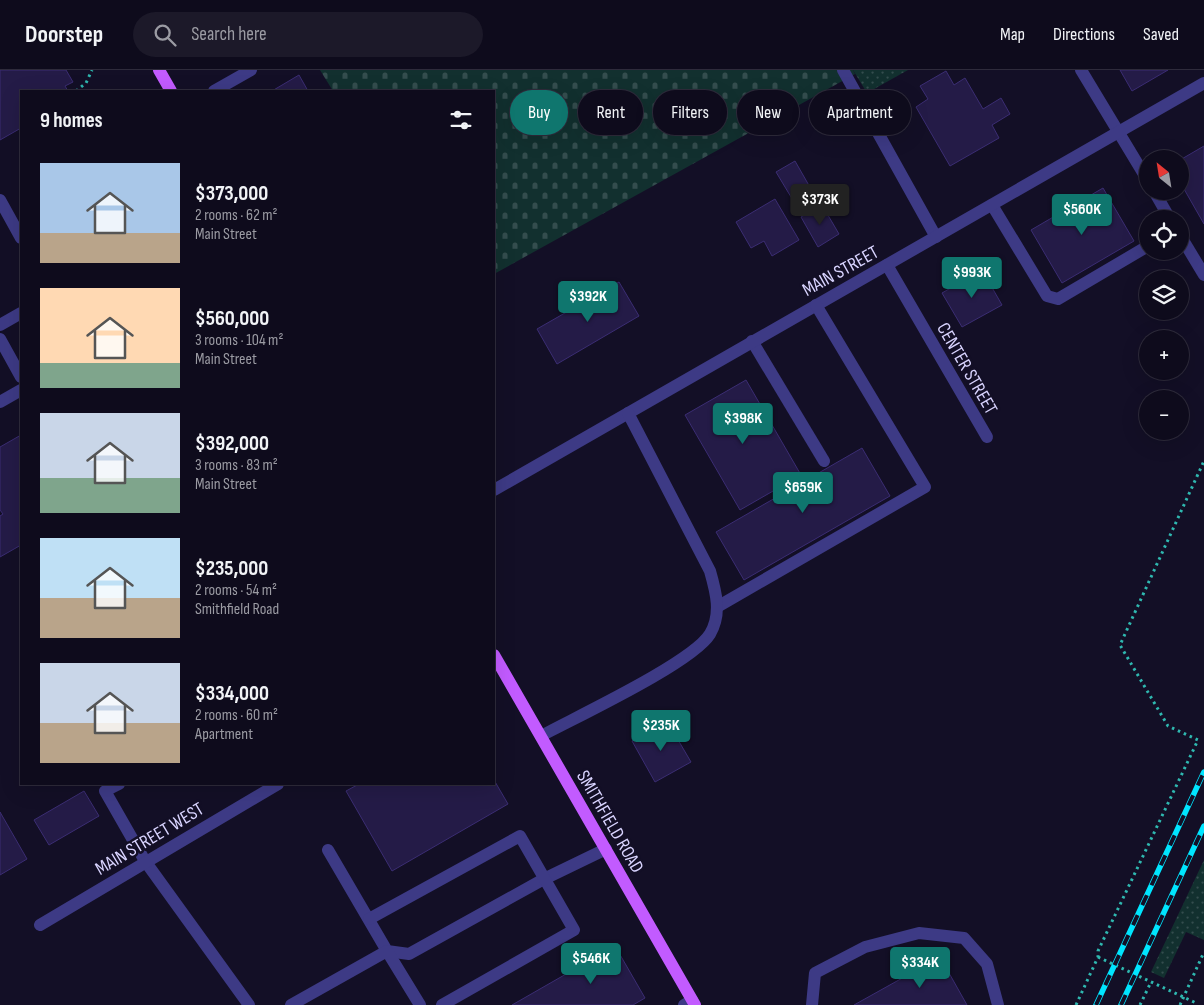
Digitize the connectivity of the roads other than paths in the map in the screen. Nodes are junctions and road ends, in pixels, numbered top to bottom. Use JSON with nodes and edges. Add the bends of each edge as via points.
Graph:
{"nodes":[{"id":1,"x":159,"y":70,"type":"edge"},
{"id":2,"x":251,"y":70,"type":"edge"},
{"id":3,"x":843,"y":70,"type":"edge"},
{"id":4,"x":1081,"y":70,"type":"edge"},
{"id":5,"x":1204,"y":83,"type":"edge"},
{"id":6,"x":170,"y":90,"type":"edge"},
{"id":7,"x":216,"y":90,"type":"edge"},
{"id":8,"x":1119,"y":133,"type":"junction"},
{"id":9,"x":1139,"y":166,"type":"edge"},
{"id":10,"x":0,"y":200,"type":"edge"},
{"id":11,"x":992,"y":205,"type":"junction"},
{"id":12,"x":20,"y":236,"type":"edge"},
{"id":13,"x":936,"y":237,"type":"junction"},
{"id":14,"x":1189,"y":250,"type":"edge"},
{"id":15,"x":1139,"y":251,"type":"edge"},
{"id":16,"x":887,"y":265,"type":"junction"},
{"id":17,"x":1204,"y":275,"type":"edge"},
{"id":18,"x":816,"y":305,"type":"junction"},
{"id":19,"x":20,"y":314,"type":"edge"},
{"id":20,"x":0,"y":325,"type":"edge"},
{"id":21,"x":0,"y":338,"type":"edge"},
{"id":22,"x":752,"y":341,"type":"junction"},
{"id":23,"x":20,"y":375,"type":"edge"},
{"id":24,"x":20,"y":391,"type":"edge"},
{"id":25,"x":0,"y":402,"type":"edge"},
{"id":26,"x":628,"y":413,"type":"junction"},
{"id":27,"x":987,"y":437,"type":"dead end"},
{"id":28,"x":824,"y":461,"type":"dead end"},
{"id":29,"x":495,"y":489,"type":"edge"},
{"id":30,"x":717,"y":607,"type":"junction"},
{"id":31,"x":495,"y":658,"type":"edge"},
{"id":32,"x":541,"y":736,"type":"junction"},
{"id":33,"x":117,"y":785,"type":"edge"},
{"id":34,"x":276,"y":785,"type":"edge"},
{"id":35,"x":606,"y":849,"type":"junction"},
{"id":36,"x":328,"y":850,"type":"dead end"},
{"id":37,"x":145,"y":861,"type":"junction"},
{"id":38,"x":544,"y":879,"type":"junction"},
{"id":39,"x":369,"y":920,"type":"junction"},
{"id":40,"x":40,"y":925,"type":"dead end"},
{"id":41,"x":387,"y":951,"type":"junction"},
{"id":42,"x":690,"y":1003,"type":"edge"},
{"id":43,"x":294,"y":1004,"type":"edge"},
{"id":44,"x":249,"y":1005,"type":"edge"},
{"id":45,"x":420,"y":1005,"type":"edge"},
{"id":46,"x":442,"y":1005,"type":"edge"},
{"id":47,"x":812,"y":1005,"type":"edge"},
{"id":48,"x":998,"y":1005,"type":"edge"}],
"edges":[{"from":1,"to":6,"type":"main road"},
{"from":2,"to":7,"type":"street"},
{"from":3,"to":13,"type":"street"},
{"from":4,"to":8,"type":"street"},
{"from":5,"to":8,"type":"street","name":"MAIN STREET"},
{"from":8,"to":9,"type":"street"},
{"from":8,"to":11,"type":"street","name":"MAIN STREET"},
{"from":10,"to":12,"type":"street"},
{"from":11,"to":13,"type":"street","name":"MAIN STREET"},
{"from":11,"to":15,"type":"street","via":[[1047,296],[1058,299]]},
{"from":13,"to":16,"type":"street","name":"MAIN STREET"},
{"from":14,"to":17,"type":"street"},
{"from":16,"to":18,"type":"street","name":"MAIN STREET"},
{"from":16,"to":27,"type":"street","name":"CENTER STREET"},
{"from":18,"to":22,"type":"street","name":"MAIN STREET"},
{"from":18,"to":30,"type":"street","via":[[925,487]]},
{"from":19,"to":20,"type":"street"},
{"from":21,"to":23,"type":"street"},
{"from":22,"to":26,"type":"street","name":"MAIN STREET"},
{"from":22,"to":28,"type":"street"},
{"from":24,"to":25,"type":"street"},
{"from":26,"to":29,"type":"street","name":"MAIN STREET"},
{"from":26,"to":30,"type":"street","via":[[710,571]]},
{"from":30,"to":32,"type":"street","via":[[710,634],[693,650],[671,666]]},
{"from":31,"to":32,"type":"main road","name":"SMITHFIELD ROAD"},
{"from":32,"to":35,"type":"main road","name":"SMITHFIELD ROAD"},
{"from":33,"to":37,"type":"street","via":[[105,791]]},
{"from":34,"to":37,"type":"street","name":"MAIN STREET WEST"},
{"from":35,"to":38,"type":"street"},
{"from":35,"to":42,"type":"main road","name":"SMITHFIELD ROAD"},
{"from":36,"to":39,"type":"street"},
{"from":37,"to":40,"type":"street","name":"MAIN STREET WEST"},
{"from":37,"to":44,"type":"street"},
{"from":38,"to":39,"type":"street","via":[[520,836]]},
{"from":38,"to":41,"type":"street","via":[[409,954]]},
{"from":38,"to":46,"type":"street","via":[[574,930]]},
{"from":39,"to":41,"type":"street"},
{"from":41,"to":43,"type":"street"},
{"from":41,"to":45,"type":"street"},
{"from":47,"to":48,"type":"street","via":[[814,973],[865,947],[919,933],[964,938],[987,964]]}]}
